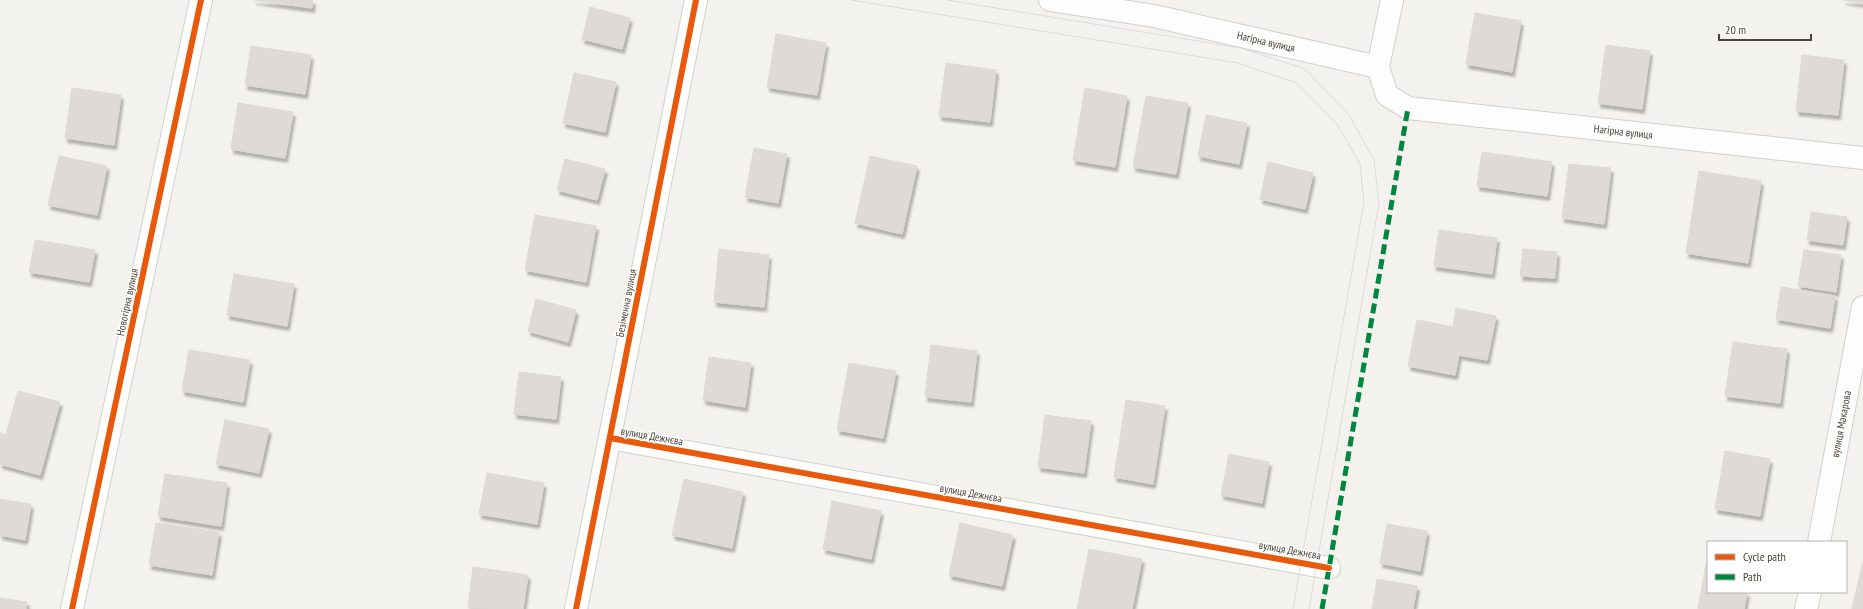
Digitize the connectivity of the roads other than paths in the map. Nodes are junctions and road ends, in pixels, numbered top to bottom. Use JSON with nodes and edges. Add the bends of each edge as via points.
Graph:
{"nodes":[{"id":1,"x":201,"y":0,"type":"edge"},
{"id":2,"x":696,"y":0,"type":"edge"},
{"id":3,"x":1050,"y":0,"type":"edge"},
{"id":4,"x":1392,"y":0,"type":"edge"},
{"id":5,"x":1155,"y":8,"type":"edge"},
{"id":6,"x":1378,"y":67,"type":"junction"},
{"id":7,"x":1863,"y":158,"type":"edge"},
{"id":8,"x":1863,"y":307,"type":"edge"},
{"id":9,"x":610,"y":438,"type":"junction"},
{"id":10,"x":1819,"y":541,"type":"edge"},
{"id":11,"x":1329,"y":568,"type":"dead end"},
{"id":12,"x":1810,"y":593,"type":"edge"},
{"id":13,"x":72,"y":609,"type":"edge"},
{"id":14,"x":576,"y":609,"type":"edge"},
{"id":15,"x":1806,"y":609,"type":"edge"}],
"edges":[{"from":1,"to":13,"type":"street","name":"Новогірна вулиця"},
{"from":2,"to":9,"type":"street","name":"Безіменна вулиця"},
{"from":3,"to":5,"type":"street","name":"Нагірна вулиця"},
{"from":4,"to":6,"type":"street"},
{"from":5,"to":6,"type":"street","name":"Нагірна вулиця"},
{"from":6,"to":7,"type":"street","name":"Нагірна вулиця","via":[[1387,95],[1408,108]]},
{"from":8,"to":10,"type":"street","name":"вулиця Макарова"},
{"from":9,"to":11,"type":"street","name":"вулиця Дежнєва"},
{"from":9,"to":14,"type":"street","name":"Безіменна вулиця"},
{"from":12,"to":15,"type":"street"}]}
